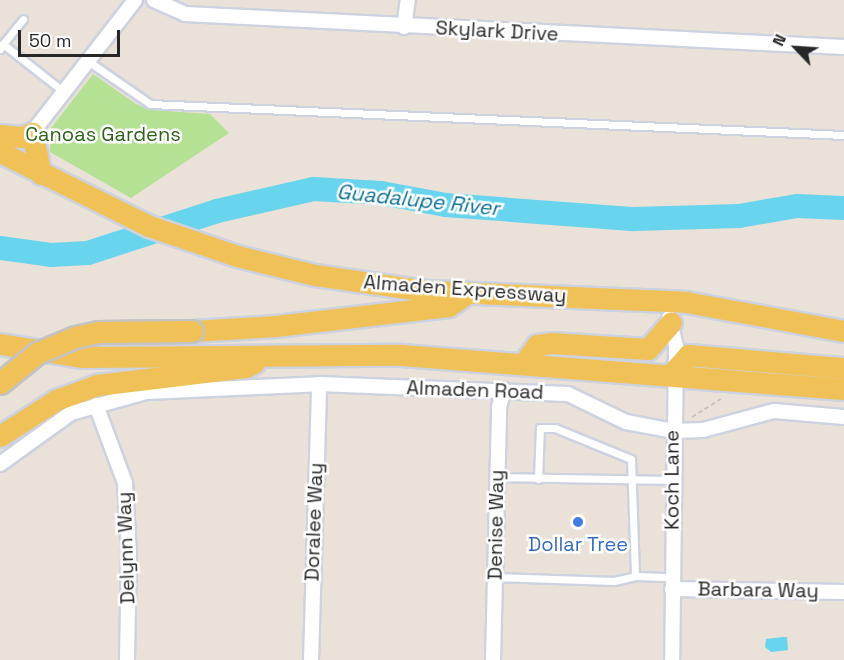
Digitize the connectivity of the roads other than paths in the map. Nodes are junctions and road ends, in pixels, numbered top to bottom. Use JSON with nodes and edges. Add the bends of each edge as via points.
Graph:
{"nodes":[{"id":1,"x":135,"y":0,"type":"edge"},
{"id":2,"x":154,"y":0,"type":"edge"},
{"id":3,"x":408,"y":0,"type":"edge"},
{"id":4,"x":23,"y":19,"type":"dead end"},
{"id":5,"x":404,"y":27,"type":"junction"},
{"id":6,"x":2,"y":46,"type":"edge"},
{"id":7,"x":844,"y":47,"type":"edge"},
{"id":8,"x":88,"y":61,"type":"junction"},
{"id":9,"x":64,"y":92,"type":"junction"},
{"id":10,"x":32,"y":133,"type":"junction"},
{"id":11,"x":0,"y":135,"type":"edge"},
{"id":12,"x":844,"y":135,"type":"edge"},
{"id":13,"x":0,"y":152,"type":"edge"},
{"id":14,"x":41,"y":174,"type":"junction"},
{"id":15,"x":467,"y":294,"type":"junction"},
{"id":16,"x":666,"y":301,"type":"junction"},
{"id":17,"x":671,"y":323,"type":"junction"},
{"id":18,"x":844,"y":331,"type":"edge"},
{"id":19,"x":0,"y":344,"type":"edge"},
{"id":20,"x":267,"y":356,"type":"junction"},
{"id":21,"x":524,"y":363,"type":"junction"},
{"id":22,"x":844,"y":368,"type":"edge"},
{"id":23,"x":672,"y":374,"type":"junction"},
{"id":24,"x":0,"y":383,"type":"edge"},
{"id":25,"x":319,"y":384,"type":"junction"},
{"id":26,"x":844,"y":389,"type":"edge"},
{"id":27,"x":504,"y":390,"type":"junction"},
{"id":28,"x":96,"y":405,"type":"junction"},
{"id":29,"x":844,"y":417,"type":"edge"},
{"id":30,"x":673,"y":430,"type":"junction"},
{"id":31,"x":0,"y":436,"type":"edge"},
{"id":32,"x":0,"y":464,"type":"edge"},
{"id":33,"x":497,"y":477,"type":"junction"},
{"id":34,"x":538,"y":479,"type":"junction"},
{"id":35,"x":634,"y":480,"type":"junction"},
{"id":36,"x":672,"y":480,"type":"junction"},
{"id":37,"x":636,"y":576,"type":"junction"},
{"id":38,"x":495,"y":577,"type":"junction"},
{"id":39,"x":672,"y":583,"type":"junction"},
{"id":40,"x":844,"y":592,"type":"edge"},
{"id":41,"x":127,"y":660,"type":"edge"},
{"id":42,"x":311,"y":660,"type":"edge"},
{"id":43,"x":493,"y":660,"type":"edge"},
{"id":44,"x":672,"y":660,"type":"edge"}],
"edges":[{"from":1,"to":8,"type":"street"},
{"from":2,"to":5,"type":"street","name":"Skylark Drive","via":[[184,14]]},
{"from":3,"to":5,"type":"street"},
{"from":4,"to":6,"type":"lane"},
{"from":5,"to":7,"type":"street","name":"Skylark Drive"},
{"from":6,"to":9,"type":"lane"},
{"from":8,"to":9,"type":"street"},
{"from":8,"to":12,"type":"lane","via":[[150,104]]},
{"from":9,"to":10,"type":"street"},
{"from":10,"to":11,"type":"main road","via":[[22,137]]},
{"from":10,"to":14,"type":"main road"},
{"from":13,"to":14,"type":"main road","name":"Almaden Expressway"},
{"from":14,"to":15,"type":"main road","name":"Almaden Expressway","via":[[122,215],[184,240],[285,268],[380,286]]},
{"from":15,"to":16,"type":"main road","name":"Almaden Expressway"},
{"from":15,"to":24,"type":"main road","bridge":true,"via":[[449,306],[276,326],[98,332],[37,353]]},
{"from":16,"to":17,"type":"street","name":"Koch Lane"},
{"from":16,"to":18,"type":"main road","name":"Almaden Expressway","via":[[739,309]]},
{"from":17,"to":21,"type":"main road","via":[[648,349],[551,343],[537,345]]},
{"from":17,"to":23,"type":"street","name":"Koch Lane","via":[[676,346]]},
{"from":19,"to":20,"type":"main road","via":[[81,357]]},
{"from":20,"to":21,"type":"main road","via":[[401,355]]},
{"from":20,"to":31,"type":"main road","via":[[246,367],[97,385],[56,400]]},
{"from":21,"to":23,"type":"main road"},
{"from":22,"to":23,"type":"main road","via":[[688,355]]},
{"from":23,"to":26,"type":"main road"},
{"from":23,"to":30,"type":"street","name":"Koch Lane"},
{"from":25,"to":27,"type":"street","name":"Almaden Road"},
{"from":25,"to":28,"type":"street","name":"Almaden Road","via":[[146,392]]},
{"from":25,"to":42,"type":"street","name":"Doralee Way"},
{"from":27,"to":30,"type":"street","name":"Almaden Road","via":[[568,394],[626,422]]},
{"from":27,"to":33,"type":"street","name":"Denise Way","via":[[499,407]]},
{"from":28,"to":32,"type":"street","name":"Almaden Road","via":[[56,421]]},
{"from":28,"to":41,"type":"street","name":"Delynn Way","via":[[124,483],[129,554]]},
{"from":29,"to":30,"type":"street","name":"Almaden Road","via":[[774,411],[703,430]]},
{"from":30,"to":36,"type":"street","name":"Koch Lane"},
{"from":33,"to":34,"type":"lane"},
{"from":33,"to":38,"type":"street","name":"Denise Way"},
{"from":34,"to":35,"type":"lane"},
{"from":34,"to":35,"type":"lane","via":[[540,428],[555,428],[631,459]]},
{"from":35,"to":36,"type":"lane"},
{"from":35,"to":37,"type":"lane"},
{"from":36,"to":39,"type":"street","name":"Koch Lane"},
{"from":37,"to":38,"type":"lane","via":[[614,581]]},
{"from":37,"to":39,"type":"lane"},
{"from":38,"to":43,"type":"street","name":"Denise Way"},
{"from":39,"to":40,"type":"street","name":"Barbara Way"},
{"from":39,"to":44,"type":"street","name":"Koch Lane"}]}
